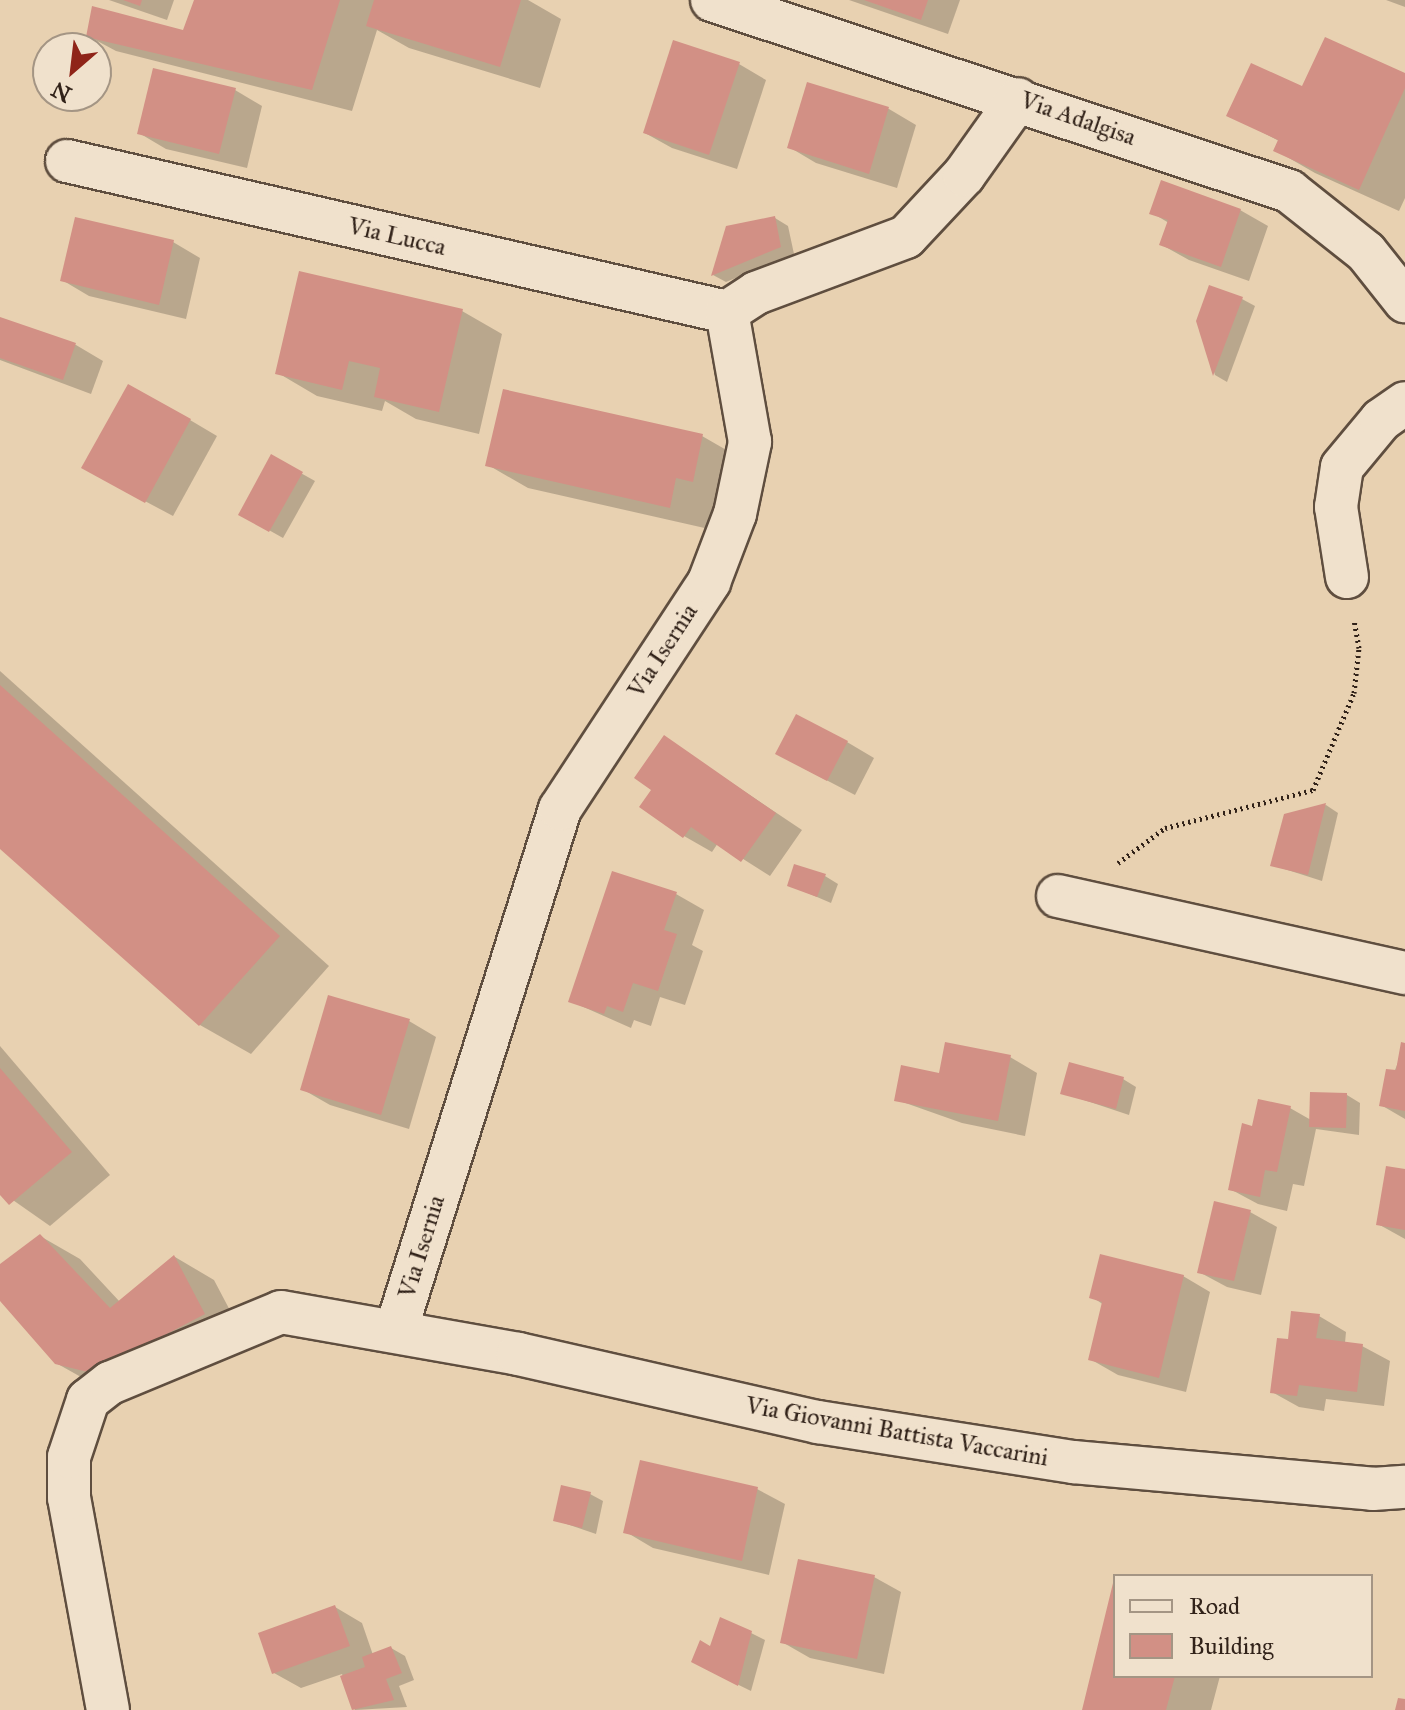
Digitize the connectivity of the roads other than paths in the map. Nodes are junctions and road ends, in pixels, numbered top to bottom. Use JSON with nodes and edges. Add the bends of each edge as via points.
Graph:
{"nodes":[{"id":1,"x":712,"y":0,"type":"edge"},
{"id":2,"x":1018,"y":99,"type":"junction"},
{"id":3,"x":67,"y":161,"type":"dead end"},
{"id":4,"x":1405,"y":301,"type":"edge"},
{"id":5,"x":727,"y":312,"type":"junction"},
{"id":6,"x":1403,"y":407,"type":"edge"},
{"id":7,"x":1347,"y":577,"type":"road end"},
{"id":8,"x":1058,"y":896,"type":"road end"},
{"id":9,"x":1405,"y":973,"type":"edge"},
{"id":10,"x":396,"y":1330,"type":"junction"},
{"id":11,"x":1405,"y":1487,"type":"edge"},
{"id":12,"x":108,"y":1710,"type":"edge"}],
"edges":[{"from":1,"to":2,"type":"street","name":"Via Adalgisa"},
{"from":2,"to":4,"type":"street","name":"Via Adalgisa","via":[[1289,191],[1366,252]]},
{"from":2,"to":5,"type":"street","via":[[964,175],[906,237],[756,293]]},
{"from":3,"to":5,"type":"street","name":"Via Lucca"},
{"from":5,"to":10,"type":"street","name":"Via Isernia","via":[[750,442],[735,514],[709,582],[560,809]]},
{"from":6,"to":7,"type":"street","via":[[1381,420],[1342,467],[1336,507]]},
{"from":8,"to":9,"type":"street"},
{"from":10,"to":11,"type":"street","name":"Via Giovanni Battista Vaccarini","via":[[818,1422],[1073,1462],[1373,1489]]},
{"from":10,"to":12,"type":"street","name":"Via Giovanni Battista Vaccarini","via":[[281,1312],[110,1383],[88,1400],[69,1457],[69,1498]]}]}
